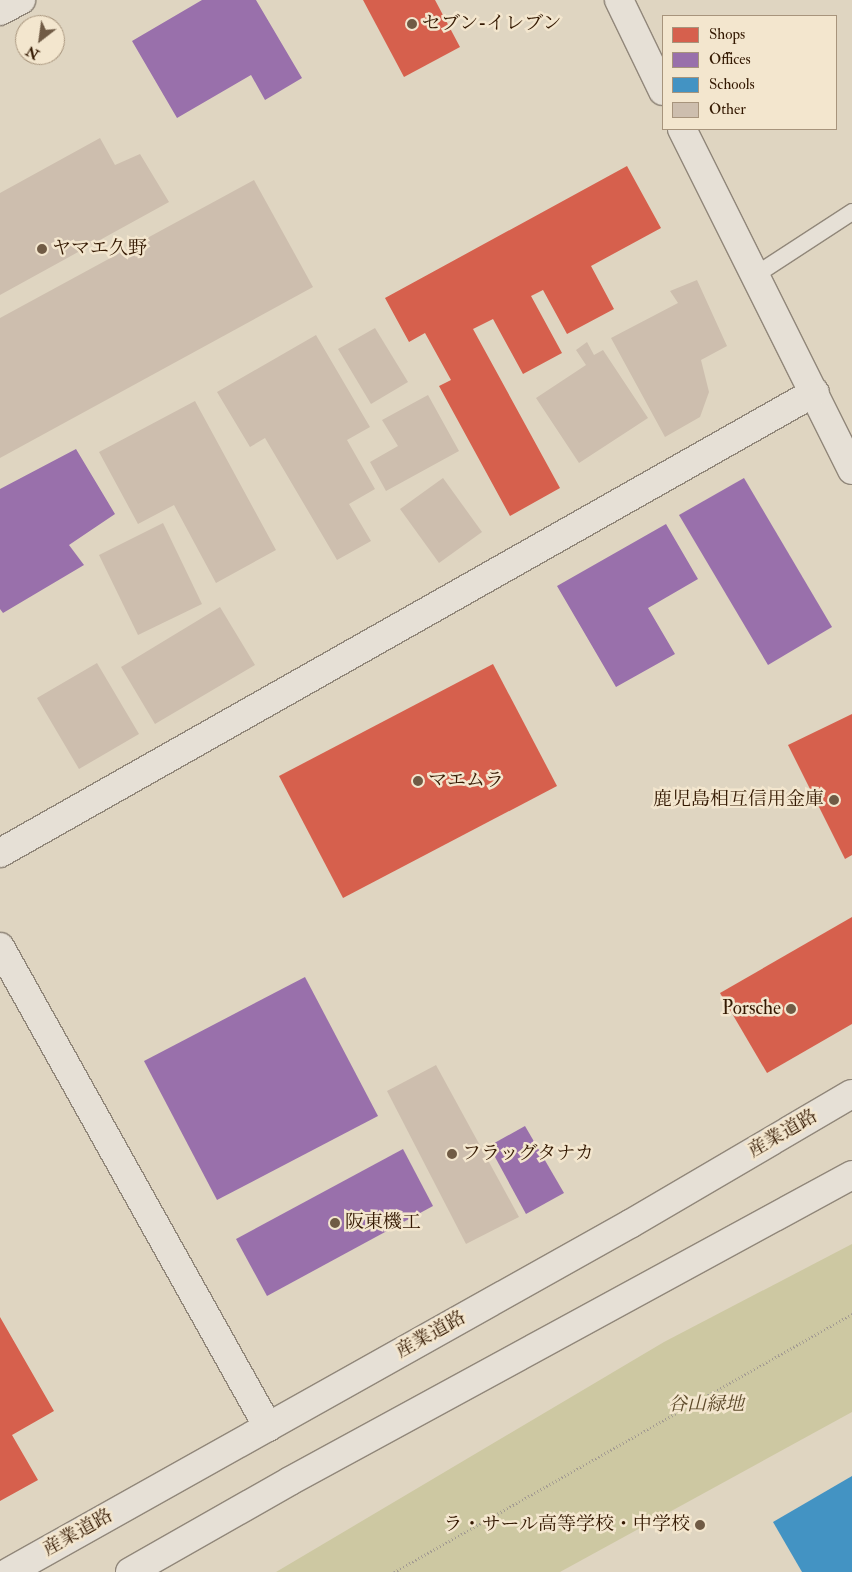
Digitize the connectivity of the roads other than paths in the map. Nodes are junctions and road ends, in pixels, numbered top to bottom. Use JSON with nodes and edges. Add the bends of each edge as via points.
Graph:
{"nodes":[{"id":1,"x":21,"y":0,"type":"edge"},
{"id":2,"x":619,"y":0,"type":"edge"},
{"id":3,"x":0,"y":11,"type":"edge"},
{"id":4,"x":662,"y":88,"type":"edge"},
{"id":5,"x":682,"y":130,"type":"edge"},
{"id":6,"x":852,"y":212,"type":"edge"},
{"id":7,"x":754,"y":276,"type":"junction"},
{"id":8,"x":815,"y":392,"type":"junction"},
{"id":9,"x":852,"y":470,"type":"edge"},
{"id":10,"x":0,"y":853,"type":"edge"},
{"id":11,"x":0,"y":947,"type":"edge"},
{"id":12,"x":852,"y":1094,"type":"edge"},
{"id":13,"x":852,"y":1175,"type":"edge"},
{"id":14,"x":268,"y":1427,"type":"junction"},
{"id":15,"x":9,"y":1572,"type":"edge"},
{"id":16,"x":130,"y":1572,"type":"edge"}],
"edges":[{"from":1,"to":3,"type":"street"},
{"from":2,"to":4,"type":"street"},
{"from":5,"to":7,"type":"street"},
{"from":6,"to":7,"type":"lane"},
{"from":7,"to":8,"type":"street"},
{"from":8,"to":9,"type":"street"},
{"from":8,"to":10,"type":"street"},
{"from":11,"to":14,"type":"street"},
{"from":12,"to":14,"type":"street","name":"産業道路"},
{"from":13,"to":16,"type":"street"},
{"from":14,"to":15,"type":"street","name":"産業道路"}]}
